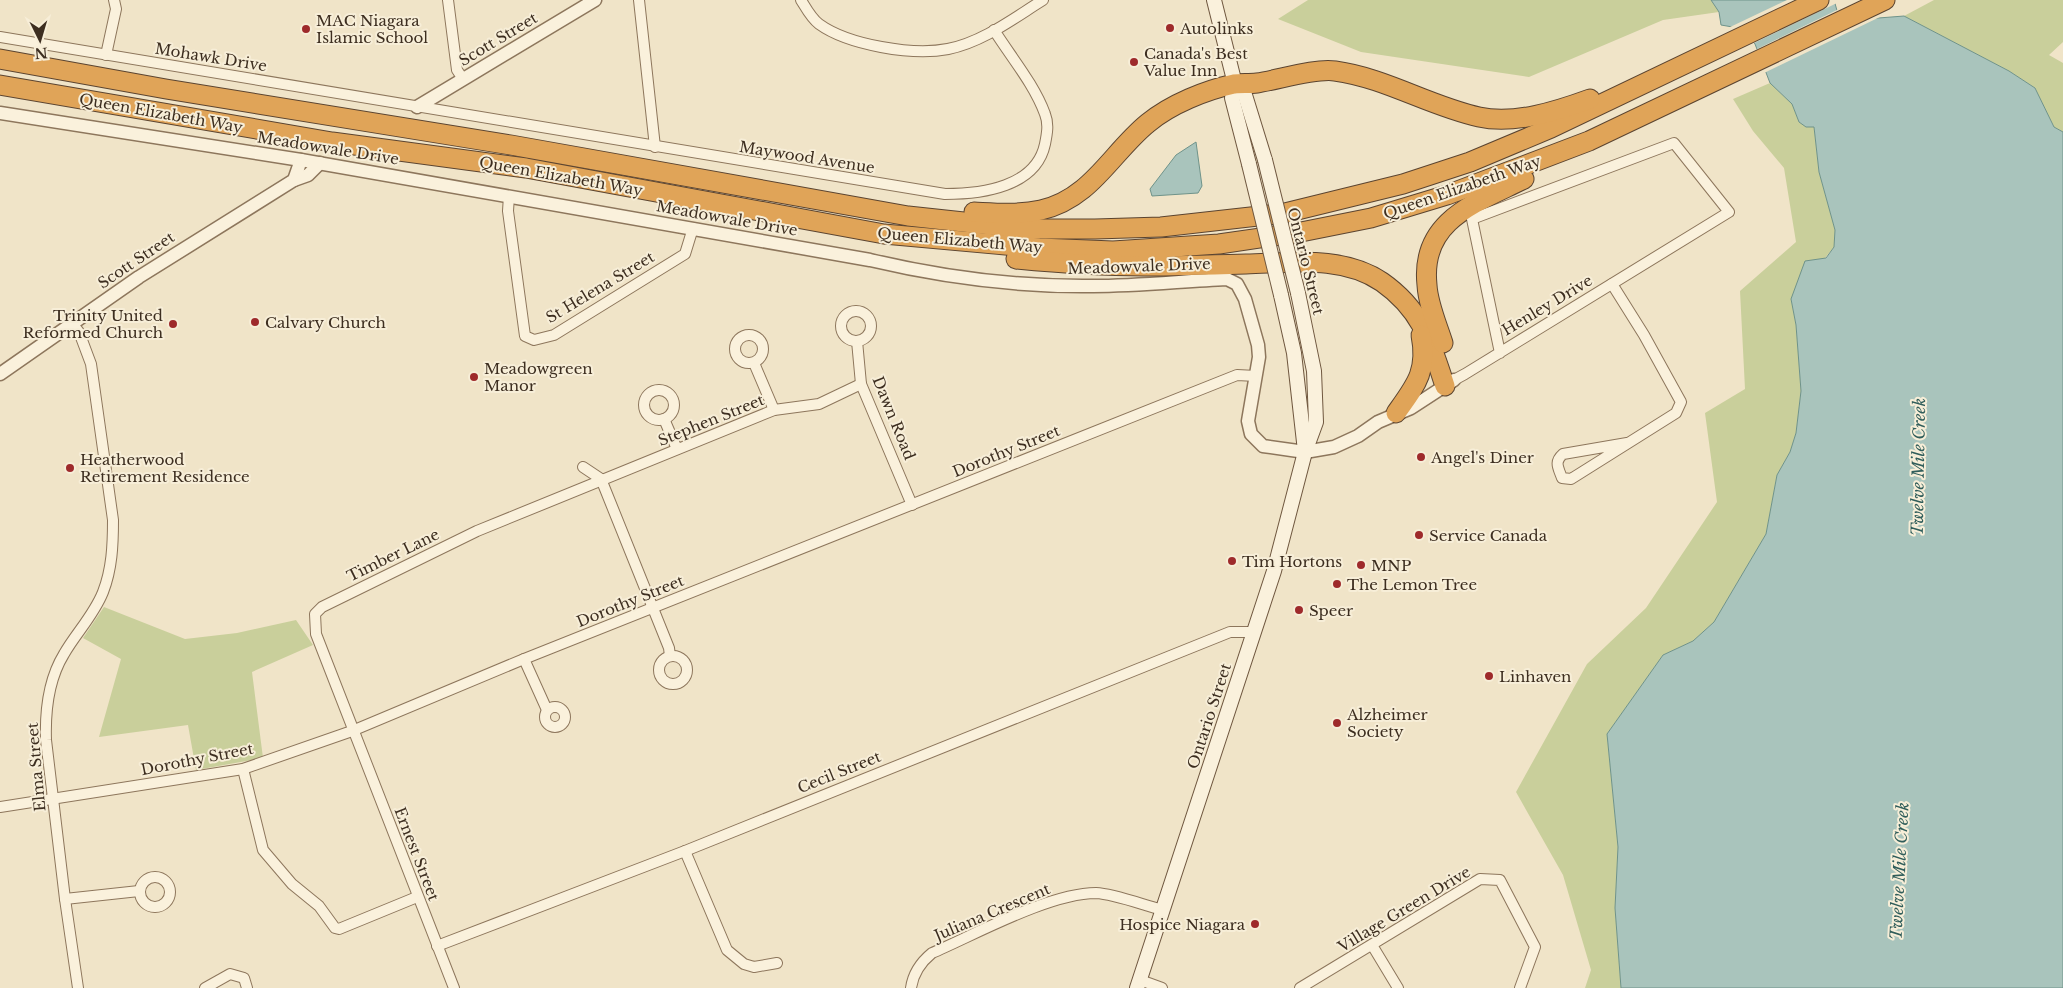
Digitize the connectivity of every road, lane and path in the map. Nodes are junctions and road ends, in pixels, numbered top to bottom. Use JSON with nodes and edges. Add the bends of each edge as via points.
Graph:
{"nodes":[{"id":1,"x":114,"y":0,"type":"edge"},
{"id":2,"x":448,"y":0,"type":"edge"},
{"id":3,"x":595,"y":0,"type":"edge"},
{"id":4,"x":639,"y":0,"type":"edge"},
{"id":5,"x":801,"y":0,"type":"edge"},
{"id":6,"x":1043,"y":0,"type":"edge"},
{"id":7,"x":1214,"y":0,"type":"edge"},
{"id":8,"x":1819,"y":0,"type":"edge"},
{"id":9,"x":1885,"y":0,"type":"edge"},
{"id":10,"x":994,"y":30,"type":"junction"},
{"id":11,"x":0,"y":37,"type":"edge"},
{"id":12,"x":106,"y":55,"type":"junction"},
{"id":13,"x":1698,"y":57,"type":"junction"},
{"id":14,"x":0,"y":59,"type":"edge"},
{"id":15,"x":463,"y":79,"type":"junction"},
{"id":16,"x":1235,"y":84,"type":"junction"},
{"id":17,"x":0,"y":85,"type":"edge"},
{"id":18,"x":0,"y":97,"type":"edge"},
{"id":19,"x":81,"y":99,"type":"junction"},
{"id":20,"x":417,"y":107,"type":"junction"},
{"id":21,"x":0,"y":113,"type":"edge"},
{"id":22,"x":1589,"y":140,"type":"junction"},
{"id":23,"x":654,"y":147,"type":"junction"},
{"id":24,"x":544,"y":151,"type":"junction"},
{"id":25,"x":301,"y":160,"type":"junction"},
{"id":26,"x":320,"y":163,"type":"junction"},
{"id":27,"x":294,"y":180,"type":"junction"},
{"id":28,"x":509,"y":196,"type":"junction"},
{"id":29,"x":692,"y":228,"type":"junction"},
{"id":30,"x":884,"y":234,"type":"junction"},
{"id":31,"x":1612,"y":284,"type":"junction"},
{"id":32,"x":1407,"y":304,"type":"junction"},
{"id":33,"x":72,"y":323,"type":"junction"},
{"id":34,"x":857,"y":341,"type":"dead end"},
{"id":35,"x":1500,"y":353,"type":"junction"},
{"id":36,"x":754,"y":363,"type":"dead end"},
{"id":37,"x":0,"y":374,"type":"edge"},
{"id":38,"x":1256,"y":376,"type":"junction"},
{"id":39,"x":1450,"y":383,"type":"junction"},
{"id":40,"x":861,"y":384,"type":"junction"},
{"id":41,"x":774,"y":410,"type":"junction"},
{"id":42,"x":1396,"y":413,"type":"junction"},
{"id":43,"x":664,"y":419,"type":"dead end"},
{"id":44,"x":1627,"y":443,"type":"junction"},
{"id":45,"x":677,"y":449,"type":"junction"},
{"id":46,"x":1305,"y":452,"type":"junction"},
{"id":47,"x":583,"y":467,"type":"dead end"},
{"id":48,"x":601,"y":479,"type":"junction"},
{"id":49,"x":912,"y":505,"type":"junction"},
{"id":50,"x":653,"y":608,"type":"junction"},
{"id":51,"x":1253,"y":632,"type":"junction"},
{"id":52,"x":670,"y":656,"type":"dead end"},
{"id":53,"x":524,"y":659,"type":"junction"},
{"id":54,"x":547,"y":710,"type":"dead end"},
{"id":55,"x":352,"y":731,"type":"junction"},
{"id":56,"x":242,"y":769,"type":"junction"},
{"id":57,"x":53,"y":799,"type":"junction"},
{"id":58,"x":0,"y":807,"type":"edge"},
{"id":59,"x":685,"y":851,"type":"junction"},
{"id":60,"x":140,"y":891,"type":"dead end"},
{"id":61,"x":417,"y":897,"type":"junction"},
{"id":62,"x":65,"y":900,"type":"junction"},
{"id":63,"x":1163,"y":910,"type":"junction"},
{"id":64,"x":1372,"y":945,"type":"junction"},
{"id":65,"x":437,"y":946,"type":"junction"},
{"id":66,"x":776,"y":962,"type":"dead end"},
{"id":67,"x":1139,"y":984,"type":"edge"},
{"id":68,"x":78,"y":988,"type":"edge"},
{"id":69,"x":205,"y":988,"type":"edge"},
{"id":70,"x":247,"y":988,"type":"edge"},
{"id":71,"x":454,"y":988,"type":"edge"},
{"id":72,"x":910,"y":988,"type":"edge"},
{"id":73,"x":1162,"y":988,"type":"edge"},
{"id":74,"x":1300,"y":988,"type":"edge"},
{"id":75,"x":1398,"y":988,"type":"edge"},
{"id":76,"x":1520,"y":988,"type":"edge"}],
"edges":[{"from":1,"to":12,"type":"street","via":[[116,9]]},
{"from":2,"to":15,"type":"street","via":[[457,70]]},
{"from":3,"to":15,"type":"street","name":"Scott Street"},
{"from":4,"to":23,"type":"street"},
{"from":5,"to":10,"type":"street","via":[[819,24],[865,44],[923,50],[948,49]]},
{"from":6,"to":10,"type":"street"},
{"from":7,"to":16,"type":"main road","name":"Ontario Street"},
{"from":8,"to":13,"type":"highway","name":"Queen Elizabeth Way"},
{"from":9,"to":22,"type":"highway","name":"Queen Elizabeth Way"},
{"from":10,"to":23,"type":"street","name":"Maywood Avenue","via":[[1037,97],[1048,128],[1043,151],[1034,168],[1007,185],[966,194],[945,194]]},
{"from":11,"to":12,"type":"street","name":"Mohawk Drive"},
{"from":12,"to":20,"type":"street","name":"Mohawk Drive"},
{"from":13,"to":16,"type":"highway","via":[[1579,103],[1504,119],[1480,118],[1380,81],[1332,71]]},
{"from":13,"to":24,"type":"highway","name":"Queen Elizabeth Way","via":[[1551,128],[1470,162],[1412,181],[1285,214],[1161,227],[1028,229],[908,216]]},
{"from":14,"to":24,"type":"highway","name":"Queen Elizabeth Way"},
{"from":15,"to":20,"type":"street","name":"Scott Street"},
{"from":16,"to":24,"type":"highway","via":[[1189,100],[1148,122],[1094,180],[1068,199],[1043,210],[1014,213],[944,212]]},
{"from":16,"to":46,"type":"main road","name":"Ontario Street","bridge":true,"via":[[1232,98],[1294,353]]},
{"from":16,"to":46,"type":"main road","name":"Ontario Street","bridge":true,"via":[[1245,95],[1264,160],[1314,371],[1316,422]]},
{"from":17,"to":19,"type":"highway","name":"Queen Elizabeth Way"},
{"from":18,"to":19,"type":"highway","via":[[47,103]]},
{"from":19,"to":30,"type":"highway","name":"Queen Elizabeth Way","via":[[332,142],[526,168]]},
{"from":20,"to":23,"type":"street","name":"Maywood Avenue"},
{"from":21,"to":25,"type":"street","name":"Meadowvale Drive"},
{"from":22,"to":30,"type":"highway","name":"Queen Elizabeth Way","via":[[1448,196],[1371,218],[1219,244],[1113,251],[1038,248]]},
{"from":22,"to":39,"type":"highway","via":[[1536,173],[1464,210],[1444,225],[1434,238],[1428,253],[1427,286]]},
{"from":25,"to":26,"type":"street","name":"Meadowvale Drive"},
{"from":25,"to":27,"type":"street"},
{"from":26,"to":27,"type":"street","name":"Scott Street","via":[[308,175]]},
{"from":26,"to":28,"type":"street","name":"Meadowvale Drive"},
{"from":27,"to":33,"type":"street","name":"Scott Street"},
{"from":28,"to":29,"type":"street","name":"Meadowvale Drive"},
{"from":28,"to":29,"type":"street","name":"St Helena Street","via":[[508,210],[525,336],[534,340],[554,334],[685,254]]},
{"from":29,"to":38,"type":"street","name":"Meadowvale Drive","via":[[900,267],[1008,282],[1094,286],[1227,279],[1237,284],[1253,322],[1260,357]]},
{"from":30,"to":32,"type":"highway","via":[[986,255],[1101,266],[1332,264],[1381,281]]},
{"from":31,"to":35,"type":"street","name":"Henley Drive"},
{"from":31,"to":35,"type":"street","name":"Henley Drive","via":[[1729,212],[1674,143],[1472,219]]},
{"from":31,"to":44,"type":"street","via":[[1681,402],[1676,412]]},
{"from":32,"to":39,"type":"highway","via":[[1423,324]]},
{"from":32,"to":42,"type":"highway","via":[[1421,333],[1423,365],[1414,390]]},
{"from":33,"to":37,"type":"street","name":"Scott Street"},
{"from":33,"to":57,"type":"street","name":"Elma Street","via":[[79,332],[91,364],[113,540],[103,593],[87,622],[63,654],[48,696],[46,740]]},
{"from":34,"to":40,"type":"street","name":"Dawn Road"},
{"from":35,"to":39,"type":"street","name":"Henley Drive"},
{"from":36,"to":41,"type":"street"},
{"from":38,"to":46,"type":"street","name":"Meadowvale Drive","via":[[1248,422],[1250,434],[1263,446]]},
{"from":38,"to":49,"type":"street","name":"Dorothy Street","via":[[1237,375]]},
{"from":39,"to":42,"type":"street","name":"Henley Drive","via":[[1411,408]]},
{"from":40,"to":41,"type":"street","name":"Stephen Street","via":[[819,404]]},
{"from":40,"to":49,"type":"street","name":"Dawn Road"},
{"from":41,"to":45,"type":"street","name":"Stephen Street"},
{"from":42,"to":46,"type":"street","name":"Henley Drive","via":[[1334,447]]},
{"from":43,"to":45,"type":"street"},
{"from":44,"to":44,"type":"street","via":[[1563,454],[1556,464],[1562,478],[1571,479]]},
{"from":45,"to":48,"type":"street","name":"Stephen Street"},
{"from":46,"to":51,"type":"main road","name":"Ontario Street","via":[[1274,571]]},
{"from":47,"to":48,"type":"street"},
{"from":48,"to":50,"type":"street"},
{"from":48,"to":55,"type":"street","name":"Timber Lane","via":[[477,531],[322,606],[315,614],[316,634]]},
{"from":49,"to":50,"type":"street","name":"Dorothy Street"},
{"from":50,"to":52,"type":"street"},
{"from":50,"to":53,"type":"street","name":"Dorothy Street"},
{"from":51,"to":59,"type":"street","name":"Cecil Street","via":[[1230,632]]},
{"from":51,"to":63,"type":"main road","name":"Ontario Street"},
{"from":53,"to":54,"type":"street"},
{"from":53,"to":55,"type":"street","name":"Dorothy Street"},
{"from":55,"to":56,"type":"street","name":"Dorothy Street"},
{"from":55,"to":61,"type":"street","name":"Ernest Street"},
{"from":56,"to":57,"type":"street","name":"Dorothy Street"},
{"from":56,"to":61,"type":"street","via":[[263,850],[292,884],[319,906],[335,928]]},
{"from":57,"to":58,"type":"street","name":"Dorothy Street"},
{"from":57,"to":62,"type":"street","name":"Elma Street"},
{"from":59,"to":65,"type":"street","name":"Cecil Street"},
{"from":59,"to":66,"type":"street","via":[[727,950],[744,964],[754,967]]},
{"from":60,"to":62,"type":"street"},
{"from":61,"to":65,"type":"street","name":"Ernest Street"},
{"from":62,"to":68,"type":"street","name":"Elma Street"},
{"from":63,"to":67,"type":"main road","name":"Ontario Street"},
{"from":63,"to":72,"type":"street","name":"Juliana Crescent","via":[[1098,893],[1050,902],[932,953],[912,979]]},
{"from":64,"to":74,"type":"street","name":"Village Green Drive"},
{"from":64,"to":75,"type":"street"},
{"from":64,"to":76,"type":"street","name":"Village Green Drive","via":[[1480,879],[1500,880],[1535,947]]},
{"from":65,"to":71,"type":"street","name":"Ernest Street"},
{"from":67,"to":73,"type":"street"},
{"from":69,"to":70,"type":"street","via":[[230,974],[244,978]]}]}
